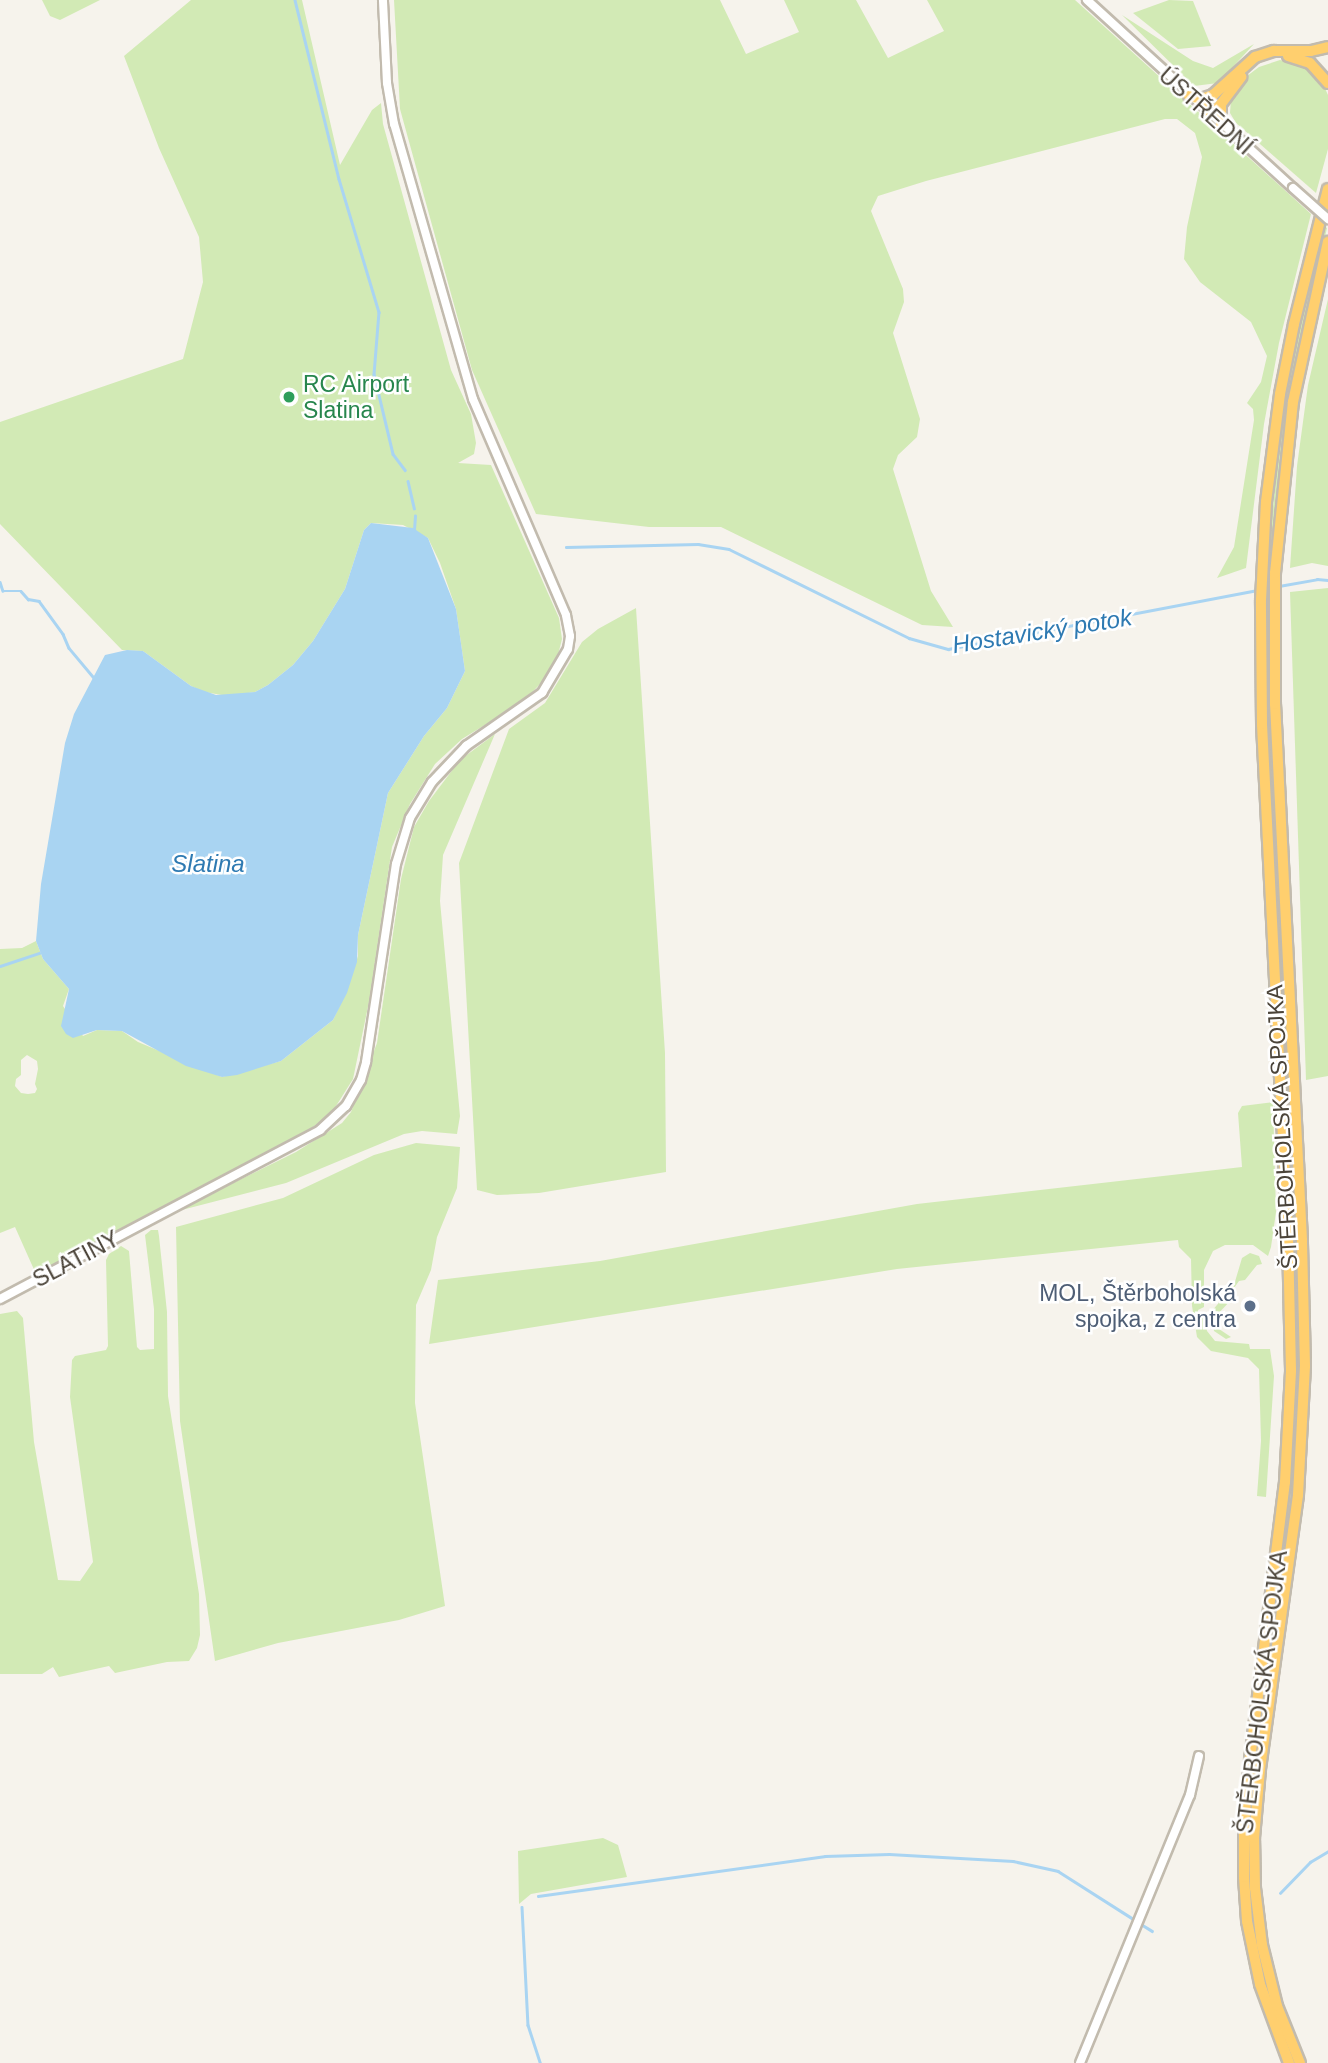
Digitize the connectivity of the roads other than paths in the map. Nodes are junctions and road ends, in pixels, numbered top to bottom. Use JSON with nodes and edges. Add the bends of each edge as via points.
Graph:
{"nodes":[{"id":1,"x":383,"y":0,"type":"edge"},
{"id":2,"x":1087,"y":0,"type":"edge"},
{"id":3,"x":1328,"y":47,"type":"edge"},
{"id":4,"x":1328,"y":83,"type":"edge"},
{"id":5,"x":1189,"y":96,"type":"junction"},
{"id":6,"x":1217,"y":100,"type":"junction"},
{"id":7,"x":1207,"y":113,"type":"junction"},
{"id":8,"x":1221,"y":125,"type":"junction"},
{"id":9,"x":1328,"y":189,"type":"edge"},
{"id":10,"x":1328,"y":219,"type":"edge"},
{"id":11,"x":1328,"y":242,"type":"edge"},
{"id":12,"x":0,"y":1299,"type":"edge"},
{"id":13,"x":1199,"y":1756,"type":"dead end"},
{"id":14,"x":1080,"y":2063,"type":"edge"},
{"id":15,"x":1289,"y":2063,"type":"edge"},
{"id":16,"x":1300,"y":2063,"type":"edge"}],
"edges":[{"from":1,"to":12,"type":"street","name":"SLATINY","via":[[387,83],[397,137],[473,399],[566,615],[568,649],[542,693],[466,746],[432,782],[410,818],[396,864],[366,1062],[346,1106],[320,1130]]},
{"from":2,"to":5,"type":"street","name":"ÚSTŘEDNÍ"},
{"from":3,"to":6,"type":"highway","via":[[1262,54],[1244,65]]},
{"from":4,"to":6,"type":"highway","via":[[1300,58],[1274,57],[1250,68]]},
{"from":5,"to":6,"type":"highway"},
{"from":5,"to":7,"type":"street","name":"ÚSTŘEDNÍ"},
{"from":6,"to":7,"type":"highway","via":[[1213,112]]},
{"from":6,"to":8,"type":"highway"},
{"from":7,"to":8,"type":"street","name":"ÚSTŘEDNÍ"},
{"from":8,"to":10,"type":"street","name":"ÚSTŘEDNÍ","bridge":true},
{"from":9,"to":15,"type":"highway","name":"ŠTĚRBOHOLSKÁ SPOJKA","via":[[1280,394],[1268,481],[1261,600],[1263,747],[1291,1370],[1283,1505],[1246,1800],[1244,1877],[1247,1921],[1260,1984]]},
{"from":11,"to":16,"type":"highway","name":"ŠTĚRBOHOLSKÁ SPOJKA","via":[[1293,402],[1275,573],[1275,715],[1303,1261],[1304,1390],[1298,1495],[1259,1769],[1254,1860],[1266,1966]]},
{"from":13,"to":14,"type":"street","via":[[1191,1795]]}]}
